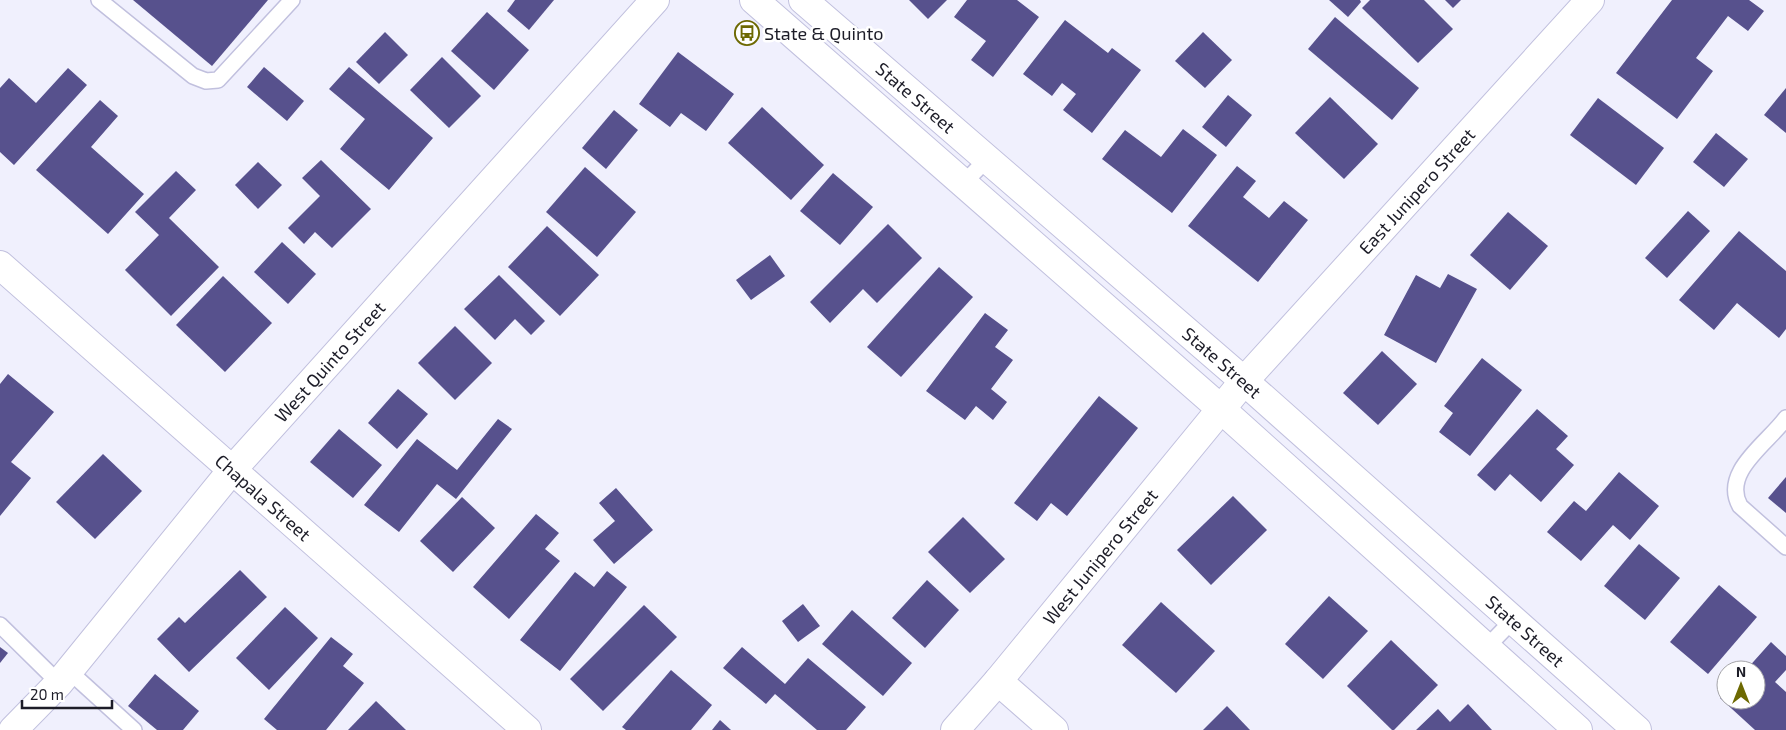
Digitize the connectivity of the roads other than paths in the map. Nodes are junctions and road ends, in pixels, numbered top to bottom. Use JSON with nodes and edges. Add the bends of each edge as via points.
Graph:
{"nodes":[{"id":1,"x":99,"y":0,"type":"edge"},
{"id":2,"x":292,"y":0,"type":"edge"},
{"id":3,"x":655,"y":0,"type":"edge"},
{"id":4,"x":754,"y":0,"type":"edge"},
{"id":5,"x":803,"y":0,"type":"edge"},
{"id":6,"x":1590,"y":0,"type":"edge"},
{"id":7,"x":987,"y":159,"type":"junction"},
{"id":8,"x":963,"y":184,"type":"junction"},
{"id":9,"x":0,"y":265,"type":"edge"},
{"id":10,"x":1244,"y":381,"type":"junction"},
{"id":11,"x":1221,"y":409,"type":"junction"},
{"id":12,"x":1786,"y":418,"type":"edge"},
{"id":13,"x":232,"y":470,"type":"junction"},
{"id":14,"x":1786,"y":547,"type":"edge"},
{"id":15,"x":1513,"y":620,"type":"junction"},
{"id":16,"x":0,"y":625,"type":"edge"},
{"id":17,"x":1486,"y":648,"type":"junction"},
{"id":18,"x":64,"y":677,"type":"junction"},
{"id":19,"x":998,"y":681,"type":"junction"},
{"id":20,"x":13,"y":730,"type":"edge"},
{"id":21,"x":134,"y":730,"type":"edge"},
{"id":22,"x":527,"y":730,"type":"edge"},
{"id":23,"x":955,"y":730,"type":"edge"},
{"id":24,"x":1054,"y":730,"type":"edge"},
{"id":25,"x":1578,"y":730,"type":"edge"},
{"id":26,"x":1637,"y":730,"type":"edge"}],
"edges":[{"from":1,"to":2,"type":"lane","via":[[193,76],[206,81],[218,80]]},
{"from":3,"to":13,"type":"street","name":"West Quinto Street"},
{"from":4,"to":8,"type":"street","name":"State Street"},
{"from":5,"to":7,"type":"street","name":"State Street"},
{"from":6,"to":10,"type":"street","name":"East Junipero Street"},
{"from":7,"to":8,"type":"lane"},
{"from":7,"to":10,"type":"street","name":"State Street"},
{"from":8,"to":11,"type":"street","name":"State Street"},
{"from":9,"to":13,"type":"street","name":"Chapala Street"},
{"from":10,"to":11,"type":"street","name":"West Junipero Street"},
{"from":10,"to":15,"type":"street","name":"State Street"},
{"from":11,"to":17,"type":"street","name":"State Street"},
{"from":11,"to":19,"type":"street","name":"West Junipero Street"},
{"from":12,"to":14,"type":"lane","via":[[1744,466],[1734,490],[1740,506]]},
{"from":13,"to":18,"type":"street","name":"West Quinto Street"},
{"from":13,"to":22,"type":"street","name":"Chapala Street"},
{"from":15,"to":17,"type":"lane"},
{"from":15,"to":26,"type":"street","name":"State Street"},
{"from":16,"to":18,"type":"lane"},
{"from":17,"to":25,"type":"street","name":"State Street"},
{"from":18,"to":20,"type":"street","name":"West Quinto Street"},
{"from":18,"to":21,"type":"lane"},
{"from":19,"to":23,"type":"street","name":"West Junipero Street"},
{"from":19,"to":24,"type":"street"}]}
